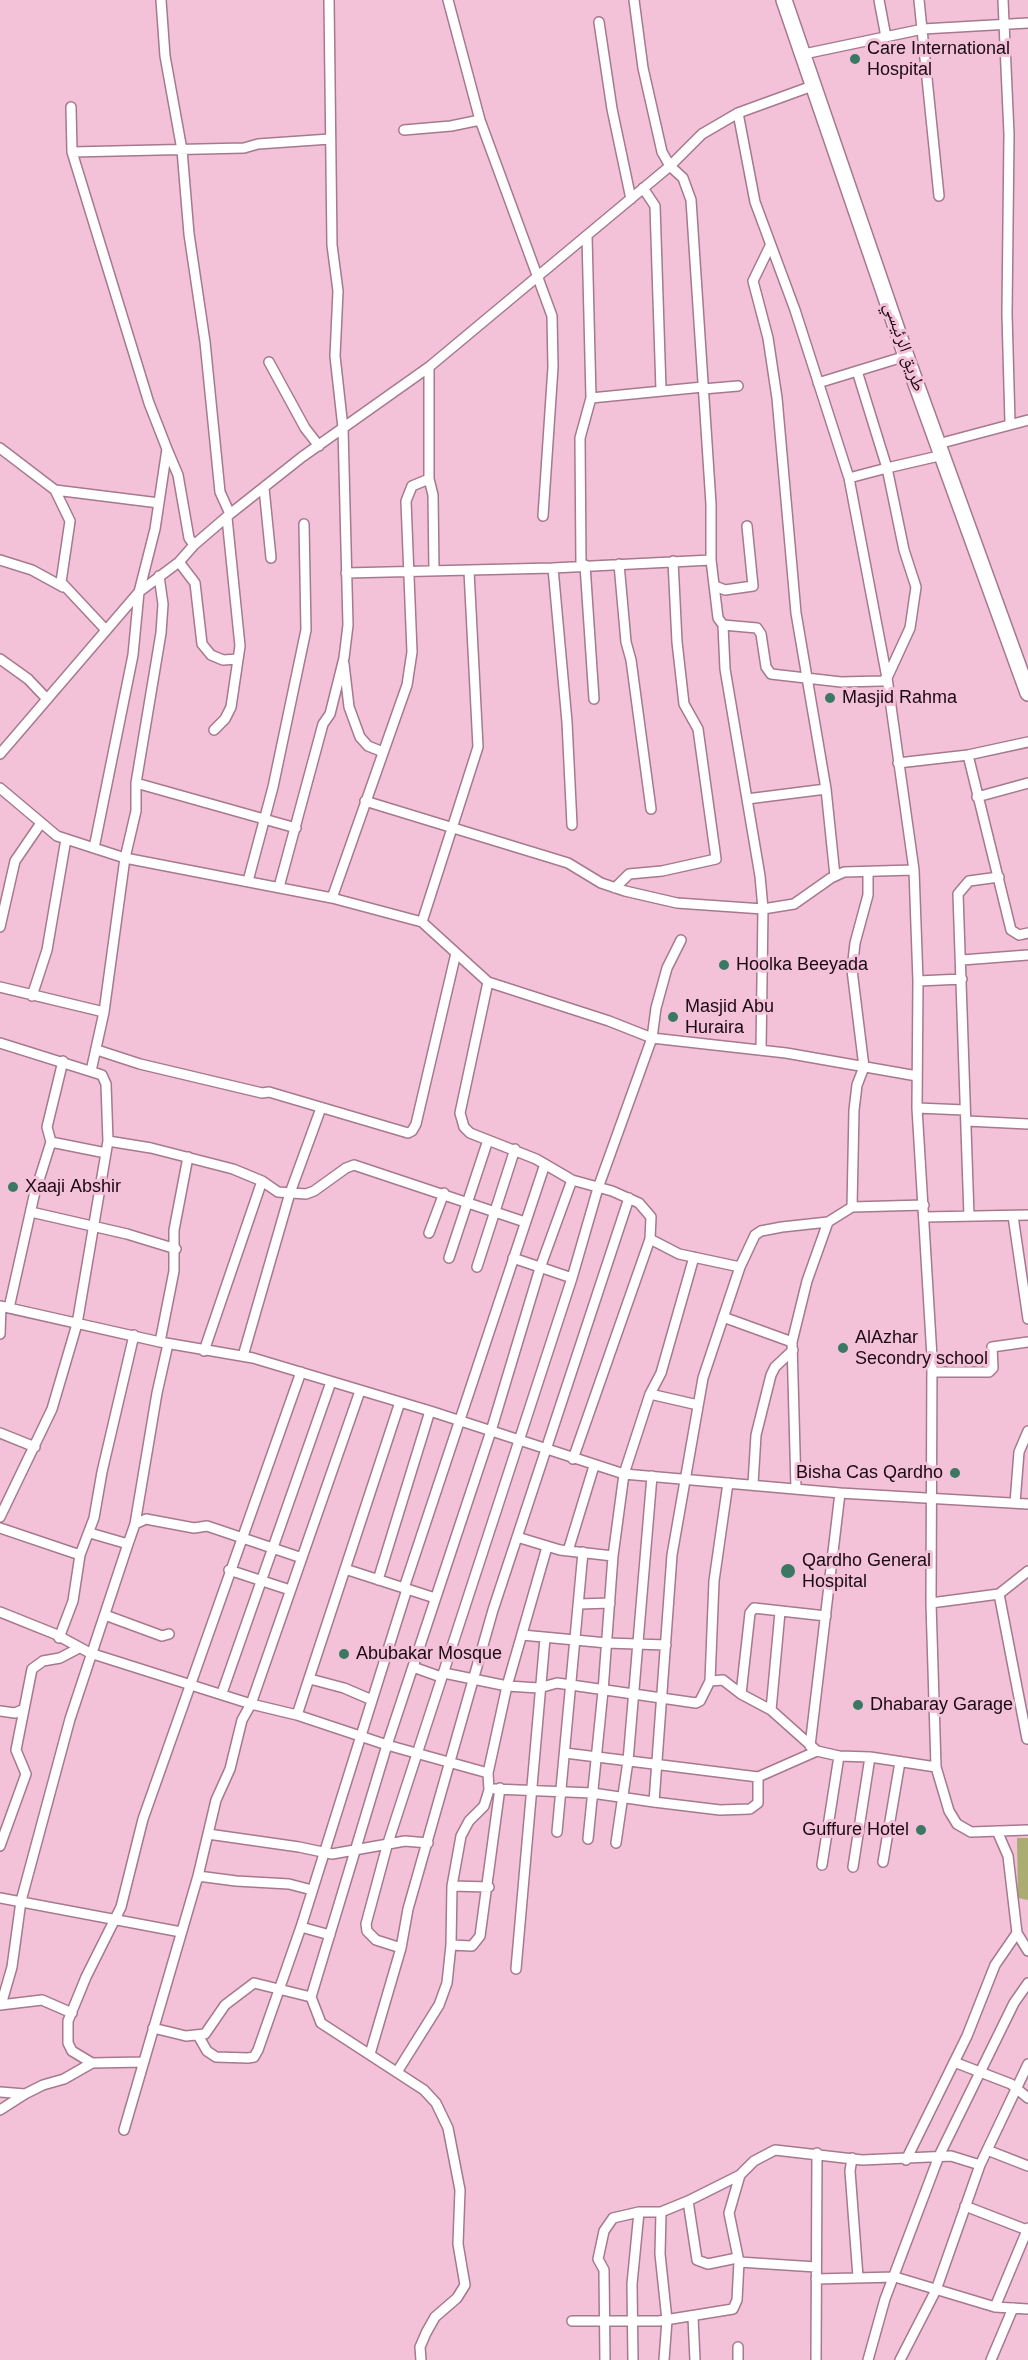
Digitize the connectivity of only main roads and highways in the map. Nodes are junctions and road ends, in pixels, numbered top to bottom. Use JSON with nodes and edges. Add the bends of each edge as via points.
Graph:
{"nodes":[{"id":1,"x":784,"y":0,"type":"edge"},
{"id":2,"x":1028,"y":693,"type":"edge"}],
"edges":[{"from":1,"to":2,"type":"main road","name":"طريق الرئيسي","via":[[906,356]]}]}
